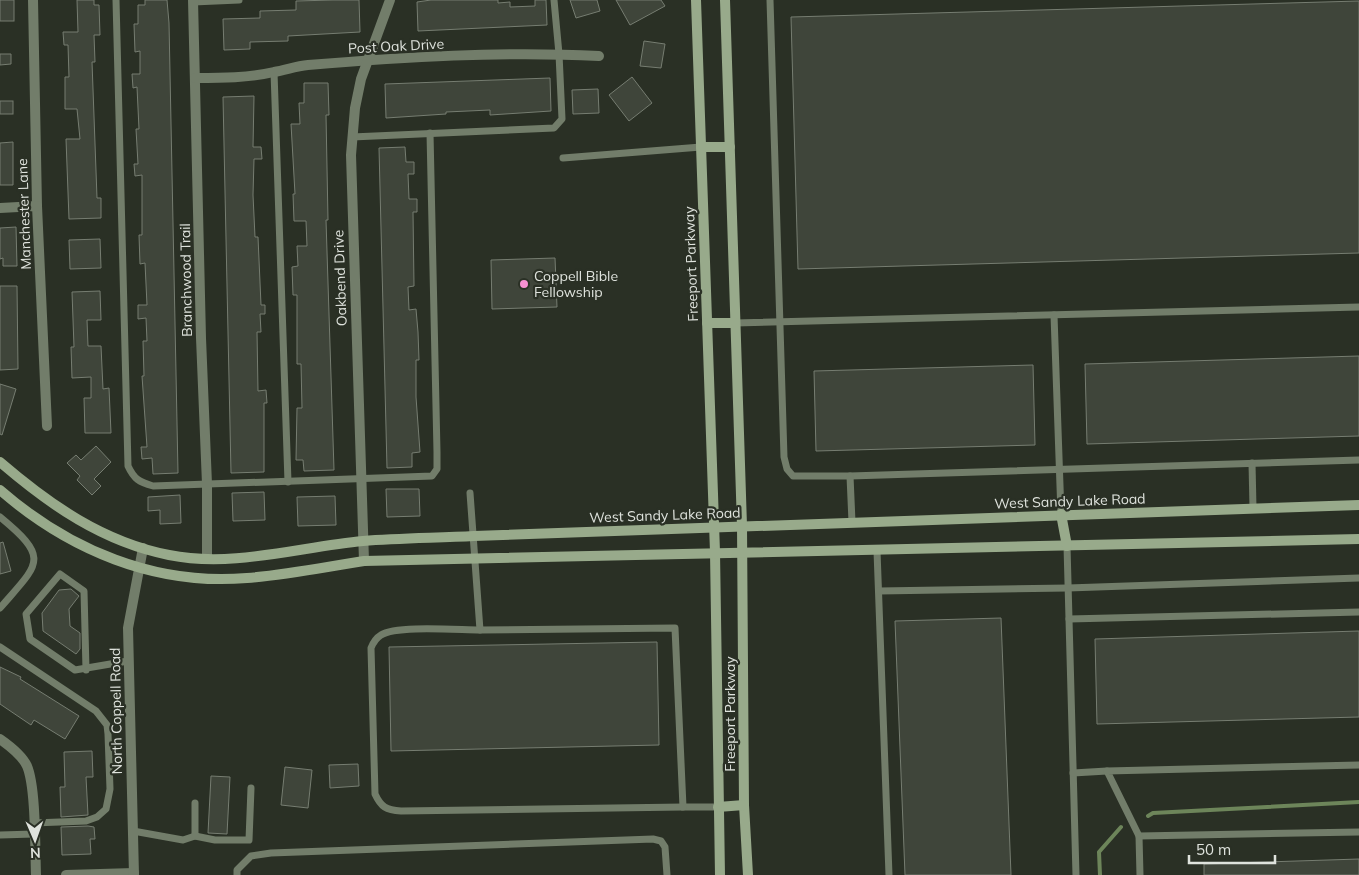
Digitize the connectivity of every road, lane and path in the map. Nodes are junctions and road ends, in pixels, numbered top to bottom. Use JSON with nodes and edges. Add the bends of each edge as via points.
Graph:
{"nodes":[{"id":1,"x":33,"y":0,"type":"edge"},
{"id":2,"x":116,"y":0,"type":"edge"},
{"id":3,"x":239,"y":0,"type":"edge"},
{"id":4,"x":390,"y":0,"type":"edge"},
{"id":5,"x":554,"y":0,"type":"edge"},
{"id":6,"x":696,"y":0,"type":"edge"},
{"id":7,"x":725,"y":0,"type":"edge"},
{"id":8,"x":770,"y":0,"type":"edge"},
{"id":9,"x":193,"y":1,"type":"edge"},
{"id":10,"x":560,"y":54,"type":"junction"},
{"id":11,"x":599,"y":56,"type":"dead end"},
{"id":12,"x":368,"y":60,"type":"junction"},
{"id":13,"x":274,"y":72,"type":"junction"},
{"id":14,"x":195,"y":78,"type":"junction"},
{"id":15,"x":430,"y":133,"type":"junction"},
{"id":16,"x":352,"y":136,"type":"junction"},
{"id":17,"x":730,"y":147,"type":"junction"},
{"id":18,"x":701,"y":148,"type":"junction"},
{"id":19,"x":563,"y":158,"type":"dead end"},
{"id":20,"x":37,"y":206,"type":"junction"},
{"id":21,"x":0,"y":208,"type":"edge"},
{"id":22,"x":1359,"y":307,"type":"edge"},
{"id":23,"x":1054,"y":315,"type":"junction"},
{"id":24,"x":780,"y":322,"type":"junction"},
{"id":25,"x":707,"y":323,"type":"junction"},
{"id":26,"x":735,"y":323,"type":"junction"},
{"id":27,"x":47,"y":426,"type":"dead end"},
{"id":28,"x":1359,"y":460,"type":"edge"},
{"id":29,"x":0,"y":462,"type":"edge"},
{"id":30,"x":1252,"y":463,"type":"junction"},
{"id":31,"x":1059,"y":470,"type":"junction"},
{"id":32,"x":850,"y":476,"type":"junction"},
{"id":33,"x":361,"y":480,"type":"junction"},
{"id":34,"x":288,"y":482,"type":"junction"},
{"id":35,"x":207,"y":484,"type":"junction"},
{"id":36,"x":0,"y":490,"type":"edge"},
{"id":37,"x":470,"y":493,"type":"dead end"},
{"id":38,"x":1359,"y":505,"type":"edge"},
{"id":39,"x":1253,"y":508,"type":"junction"},
{"id":40,"x":1060,"y":514,"type":"junction"},
{"id":41,"x":0,"y":517,"type":"edge"},
{"id":42,"x":852,"y":522,"type":"junction"},
{"id":43,"x":742,"y":526,"type":"junction"},
{"id":44,"x":714,"y":527,"type":"junction"},
{"id":45,"x":473,"y":536,"type":"junction"},
{"id":46,"x":1359,"y":539,"type":"edge"},
{"id":47,"x":363,"y":542,"type":"junction"},
{"id":48,"x":1067,"y":546,"type":"junction"},
{"id":49,"x":143,"y":548,"type":"junction"},
{"id":50,"x":877,"y":551,"type":"junction"},
{"id":51,"x":715,"y":552,"type":"junction"},
{"id":52,"x":742,"y":552,"type":"junction"},
{"id":53,"x":475,"y":558,"type":"junction"},
{"id":54,"x":207,"y":559,"type":"junction"},
{"id":55,"x":364,"y":562,"type":"junction"},
{"id":56,"x":138,"y":569,"type":"junction"},
{"id":57,"x":1359,"y":578,"type":"edge"},
{"id":58,"x":1068,"y":588,"type":"junction"},
{"id":59,"x":878,"y":591,"type":"junction"},
{"id":60,"x":0,"y":608,"type":"edge"},
{"id":61,"x":1359,"y":612,"type":"edge"},
{"id":62,"x":1069,"y":619,"type":"junction"},
{"id":63,"x":480,"y":630,"type":"junction"},
{"id":64,"x":0,"y":647,"type":"edge"},
{"id":65,"x":128,"y":661,"type":"junction"},
{"id":66,"x":86,"y":670,"type":"junction"},
{"id":67,"x":0,"y":739,"type":"edge"},
{"id":68,"x":1359,"y":765,"type":"edge"},
{"id":69,"x":1107,"y":771,"type":"junction"},
{"id":70,"x":1073,"y":773,"type":"junction"},
{"id":71,"x":252,"y":788,"type":"dead end"},
{"id":72,"x":195,"y":803,"type":"dead end"},
{"id":73,"x":744,"y":806,"type":"junction"},
{"id":74,"x":683,"y":807,"type":"junction"},
{"id":75,"x":718,"y":807,"type":"junction"},
{"id":76,"x":33,"y":828,"type":"junction"},
{"id":77,"x":133,"y":831,"type":"junction"},
{"id":78,"x":1359,"y":832,"type":"edge"},
{"id":79,"x":0,"y":835,"type":"edge"},
{"id":80,"x":195,"y":836,"type":"junction"},
{"id":81,"x":1139,"y":836,"type":"junction"},
{"id":82,"x":134,"y":874,"type":"edge"},
{"id":83,"x":36,"y":875,"type":"edge"},
{"id":84,"x":66,"y":875,"type":"edge"},
{"id":85,"x":237,"y":875,"type":"edge"},
{"id":86,"x":667,"y":875,"type":"edge"},
{"id":87,"x":720,"y":875,"type":"edge"},
{"id":88,"x":748,"y":875,"type":"edge"},
{"id":89,"x":889,"y":875,"type":"edge"},
{"id":90,"x":1076,"y":875,"type":"edge"},
{"id":91,"x":1140,"y":875,"type":"edge"}],
"edges":[{"from":1,"to":20,"type":"street","name":"Manchester Lane"},
{"from":2,"to":35,"type":"lane","via":[[128,466],[132,476],[153,486]]},
{"from":3,"to":9,"type":"lane"},
{"from":4,"to":12,"type":"street","name":"Oakbend Drive"},
{"from":5,"to":10,"type":"lane"},
{"from":6,"to":18,"type":"main road","name":"Freeport Parkway"},
{"from":7,"to":17,"type":"main road"},
{"from":8,"to":24,"type":"lane"},
{"from":9,"to":14,"type":"street","name":"Branchwood Trail"},
{"from":10,"to":11,"type":"street","name":"Post Oak Drive"},
{"from":10,"to":12,"type":"street","name":"Post Oak Drive"},
{"from":10,"to":15,"type":"lane","via":[[562,119],[554,128]]},
{"from":12,"to":13,"type":"street","name":"Post Oak Drive","via":[[294,66]]},
{"from":12,"to":16,"type":"street","name":"Oakbend Drive","via":[[361,79]]},
{"from":13,"to":14,"type":"street","name":"Post Oak Drive"},
{"from":13,"to":34,"type":"lane"},
{"from":14,"to":35,"type":"street","name":"Branchwood Trail"},
{"from":15,"to":16,"type":"lane"},
{"from":15,"to":33,"type":"lane","via":[[437,469],[432,476],[424,478]]},
{"from":16,"to":33,"type":"street","name":"Oakbend Drive","via":[[350,176]]},
{"from":17,"to":18,"type":"main road"},
{"from":17,"to":26,"type":"main road"},
{"from":18,"to":19,"type":"lane"},
{"from":18,"to":25,"type":"main road","name":"Freeport Parkway"},
{"from":20,"to":21,"type":"street"},
{"from":20,"to":27,"type":"street","name":"Manchester Lane"},
{"from":22,"to":23,"type":"lane"},
{"from":23,"to":24,"type":"lane"},
{"from":23,"to":31,"type":"lane"},
{"from":24,"to":26,"type":"lane"},
{"from":24,"to":32,"type":"lane","via":[[787,469],[793,476]]},
{"from":25,"to":26,"type":"main road"},
{"from":25,"to":44,"type":"main road","name":"Freeport Parkway"},
{"from":26,"to":43,"type":"main road"},
{"from":28,"to":30,"type":"lane"},
{"from":29,"to":49,"type":"main road","name":"West Sandy Lake Road","via":[[28,486],[89,527]]},
{"from":30,"to":31,"type":"lane"},
{"from":30,"to":39,"type":"lane"},
{"from":31,"to":32,"type":"lane"},
{"from":31,"to":40,"type":"lane"},
{"from":32,"to":42,"type":"lane"},
{"from":33,"to":34,"type":"lane"},
{"from":33,"to":47,"type":"street","name":"Oakbend Drive"},
{"from":34,"to":35,"type":"lane"},
{"from":35,"to":54,"type":"street","name":"Branchwood Trail"},
{"from":36,"to":56,"type":"main road","via":[[46,526],[86,548]]},
{"from":37,"to":45,"type":"lane"},
{"from":38,"to":39,"type":"main road","name":"West Sandy Lake Road"},
{"from":39,"to":40,"type":"main road","name":"West Sandy Lake Road"},
{"from":40,"to":42,"type":"main road","name":"West Sandy Lake Road"},
{"from":40,"to":48,"type":"main road"},
{"from":41,"to":60,"type":"lane","via":[[33,549],[35,558],[26,578]]},
{"from":42,"to":43,"type":"main road","name":"West Sandy Lake Road"},
{"from":43,"to":44,"type":"main road","name":"West Sandy Lake Road"},
{"from":43,"to":52,"type":"main road","name":"Freeport Parkway"},
{"from":44,"to":45,"type":"main road","name":"West Sandy Lake Road"},
{"from":44,"to":51,"type":"main road","name":"Freeport Parkway"},
{"from":45,"to":47,"type":"main road","name":"West Sandy Lake Road"},
{"from":45,"to":53,"type":"lane"},
{"from":46,"to":48,"type":"main road"},
{"from":47,"to":54,"type":"main road","name":"West Sandy Lake Road"},
{"from":47,"to":55,"type":"street","name":"Oakbend Drive"},
{"from":48,"to":50,"type":"main road"},
{"from":48,"to":58,"type":"lane"},
{"from":49,"to":54,"type":"main road","name":"West Sandy Lake Road","via":[[172,556]]},
{"from":49,"to":56,"type":"street","name":"North Coppell Road"},
{"from":50,"to":52,"type":"main road"},
{"from":50,"to":59,"type":"lane"},
{"from":51,"to":52,"type":"main road"},
{"from":51,"to":53,"type":"main road"},
{"from":51,"to":75,"type":"main road","name":"Freeport Parkway"},
{"from":52,"to":73,"type":"main road","name":"Freeport Parkway"},
{"from":53,"to":55,"type":"main road"},
{"from":53,"to":63,"type":"lane"},
{"from":55,"to":56,"type":"main road","via":[[247,578],[182,577]]},
{"from":56,"to":65,"type":"street","name":"North Coppell Road","via":[[128,628]]},
{"from":57,"to":58,"type":"lane"},
{"from":58,"to":59,"type":"lane"},
{"from":58,"to":62,"type":"lane"},
{"from":59,"to":89,"type":"lane"},
{"from":61,"to":62,"type":"lane"},
{"from":62,"to":70,"type":"lane"},
{"from":63,"to":74,"type":"lane","via":[[675,628]]},
{"from":63,"to":74,"type":"lane","via":[[398,630],[381,635],[374,642],[371,648],[375,794],[380,805],[388,810],[401,811]]},
{"from":64,"to":76,"type":"lane","via":[[96,711],[107,725],[110,789],[106,809],[86,821]]},
{"from":65,"to":66,"type":"lane"},
{"from":65,"to":77,"type":"street","name":"North Coppell Road"},
{"from":66,"to":66,"type":"lane","via":[[75,670],[30,639],[26,614],[60,574],[84,592]]},
{"from":67,"to":76,"type":"street","via":[[14,749],[27,765],[32,781]]},
{"from":68,"to":69,"type":"lane"},
{"from":69,"to":70,"type":"lane"},
{"from":69,"to":81,"type":"lane"},
{"from":70,"to":90,"type":"lane"},
{"from":71,"to":80,"type":"lane","via":[[249,840]]},
{"from":72,"to":80,"type":"lane"},
{"from":73,"to":75,"type":"main road"},
{"from":73,"to":88,"type":"main road","name":"Freeport Parkway"},
{"from":74,"to":75,"type":"lane"},
{"from":75,"to":87,"type":"main road","name":"Freeport Parkway"},
{"from":76,"to":79,"type":"lane"},
{"from":76,"to":83,"type":"street"},
{"from":77,"to":80,"type":"lane","via":[[183,840]]},
{"from":77,"to":82,"type":"street","name":"North Coppell Road"},
{"from":78,"to":81,"type":"lane"},
{"from":81,"to":91,"type":"lane"},
{"from":82,"to":84,"type":"street"},
{"from":85,"to":86,"type":"lane","via":[[237,870],[251,856],[272,853],[653,839],[661,841],[665,847]]}]}
